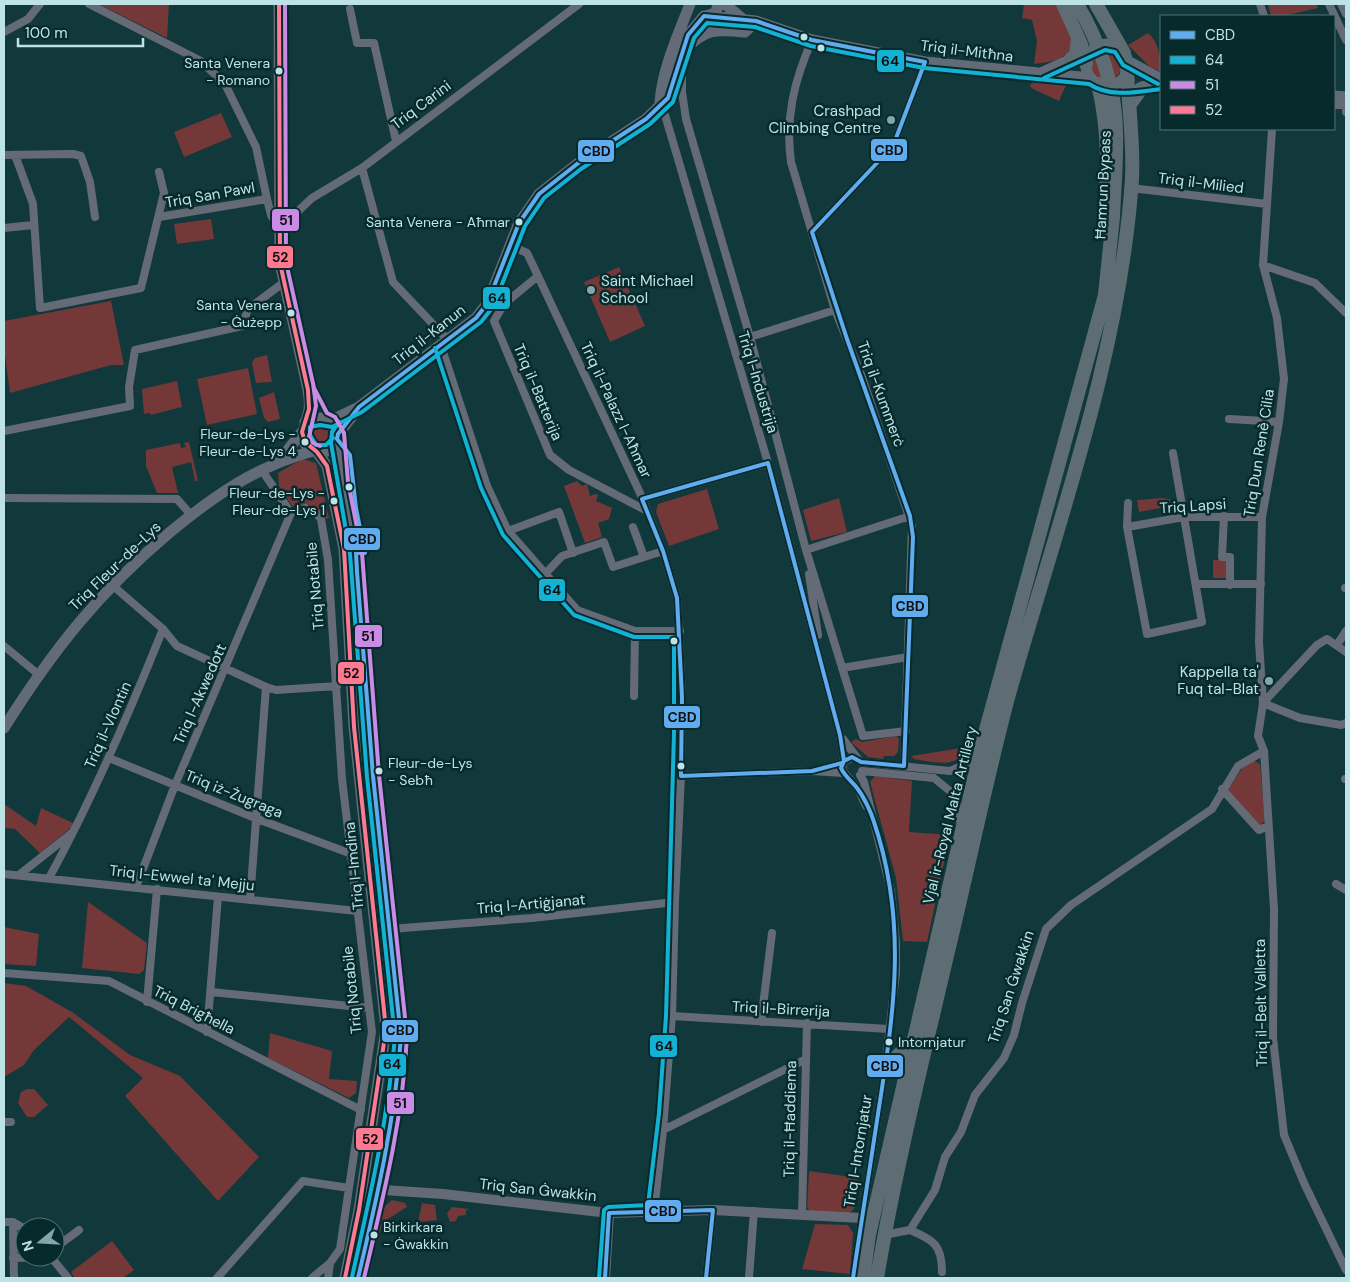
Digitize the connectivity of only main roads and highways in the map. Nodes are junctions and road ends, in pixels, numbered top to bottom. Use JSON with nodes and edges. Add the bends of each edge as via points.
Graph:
{"nodes":[{"id":1,"x":279,"y":4,"type":"edge"},
{"id":2,"x":690,"y":4,"type":"edge"},
{"id":3,"x":719,"y":4,"type":"edge"},
{"id":4,"x":725,"y":4,"type":"edge"},
{"id":5,"x":1063,"y":4,"type":"edge"},
{"id":6,"x":1077,"y":4,"type":"edge"},
{"id":7,"x":1086,"y":4,"type":"edge"},
{"id":8,"x":1096,"y":4,"type":"edge"},
{"id":9,"x":706,"y":16,"type":"junction"},
{"id":10,"x":749,"y":25,"type":"junction"},
{"id":11,"x":1078,"y":36,"type":"junction"},
{"id":12,"x":683,"y":53,"type":"junction"},
{"id":13,"x":1085,"y":58,"type":"junction"},
{"id":14,"x":1070,"y":60,"type":"junction"},
{"id":15,"x":1126,"y":60,"type":"junction"},
{"id":16,"x":1039,"y":73,"type":"junction"},
{"id":17,"x":1160,"y":82,"type":"edge"},
{"id":18,"x":1100,"y":83,"type":"junction"},
{"id":19,"x":1127,"y":85,"type":"junction"},
{"id":20,"x":1130,"y":104,"type":"junction"},
{"id":21,"x":658,"y":105,"type":"junction"},
{"id":22,"x":1116,"y":216,"type":"junction"},
{"id":23,"x":1088,"y":364,"type":"junction"},
{"id":24,"x":1102,"y":374,"type":"junction"},
{"id":25,"x":308,"y":390,"type":"junction"},
{"id":26,"x":360,"y":407,"type":"junction"},
{"id":27,"x":326,"y":420,"type":"junction"},
{"id":28,"x":303,"y":427,"type":"junction"},
{"id":29,"x":337,"y":439,"type":"junction"},
{"id":30,"x":315,"y":451,"type":"junction"},
{"id":31,"x":280,"y":460,"type":"junction"},
{"id":32,"x":4,"y":728,"type":"edge"},
{"id":33,"x":914,"y":1040,"type":"junction"},
{"id":34,"x":885,"y":1068,"type":"road end"},
{"id":35,"x":345,"y":1278,"type":"edge"},
{"id":36,"x":358,"y":1278,"type":"edge"},
{"id":37,"x":863,"y":1278,"type":"edge"},
{"id":38,"x":877,"y":1278,"type":"edge"}],
"edges":[{"from":1,"to":25,"type":"main road","via":[[280,263]]},
{"from":2,"to":9,"type":"main road","via":[[696,14]]},
{"from":2,"to":21,"type":"main road"},
{"from":3,"to":9,"type":"main road","name":"Triq il-Kanun","via":[[715,13]]},
{"from":4,"to":10,"type":"main road","name":"Triq il-Mitħna"},
{"from":5,"to":11,"type":"highway"},
{"from":6,"to":22,"type":"highway","name":"Ħamrun Bypass","bridge":true,"via":[[1104,65],[1112,96],[1116,130]]},
{"from":7,"to":22,"type":"highway","name":"Ħamrun Bypass","via":[[1094,18],[1119,93],[1123,130]]},
{"from":8,"to":15,"type":"highway"},
{"from":9,"to":10,"type":"main road","name":"Triq il-Mitħna"},
{"from":9,"to":12,"type":"main road","name":"Triq il-Kanun","via":[[693,27]]},
{"from":10,"to":12,"type":"main road","via":[[714,29],[699,36]]},
{"from":10,"to":16,"type":"main road","name":"Triq il-Mitħna","via":[[924,62]]},
{"from":11,"to":13,"type":"highway"},
{"from":11,"to":14,"type":"highway","via":[[1076,54]]},
{"from":12,"to":21,"type":"main road","name":"Triq il-Kanun","via":[[668,98]]},
{"from":13,"to":14,"type":"main road","name":"Triq il-Mitħna"},
{"from":13,"to":15,"type":"main road","name":"Triq il-Mitħna","via":[[1097,45],[1112,44]]},
{"from":13,"to":18,"type":"main road"},
{"from":14,"to":16,"type":"main road","name":"Triq il-Mitħna"},
{"from":15,"to":17,"type":"main road"},
{"from":15,"to":18,"type":"main road","via":[[1125,77]]},
{"from":15,"to":19,"type":"highway"},
{"from":16,"to":18,"type":"main road","name":"Triq il-Mitħna"},
{"from":17,"to":19,"type":"main road","name":"Triq il-Mitħna"},
{"from":17,"to":20,"type":"highway","via":[[1141,90]]},
{"from":18,"to":19,"type":"main road","name":"Triq il-Mitħna"},
{"from":18,"to":23,"type":"highway","via":[[1107,128],[1109,178]]},
{"from":19,"to":20,"type":"highway"},
{"from":20,"to":24,"type":"highway","via":[[1131,188],[1119,298]]},
{"from":21,"to":26,"type":"main road","name":"Triq il-Kanun","via":[[646,119],[577,164],[539,194],[519,223],[487,304],[476,318]]},
{"from":22,"to":23,"type":"highway","name":"Ħamrun Bypass","via":[[1105,295]]},
{"from":22,"to":24,"type":"highway","name":"Ħamrun Bypass"},
{"from":23,"to":33,"type":"highway","name":"Vjal ir-Royal Malta Artillery","via":[[982,744]]},
{"from":24,"to":38,"type":"highway","name":"Vjal ir-Royal Malta Artillery","via":[[1000,730],[884,1235]]},
{"from":25,"to":27,"type":"main road"},
{"from":25,"to":28,"type":"main road","via":[[309,409]]},
{"from":26,"to":27,"type":"main road","name":"Triq il-Kanun"},
{"from":26,"to":29,"type":"main road","name":"Triq il-Kanun"},
{"from":27,"to":28,"type":"main road","via":[[314,418]]},
{"from":27,"to":29,"type":"main road"},
{"from":28,"to":30,"type":"main road","via":[[305,442]]},
{"from":28,"to":31,"type":"main road","name":"Triq Fleur-de-Lys"},
{"from":29,"to":30,"type":"main road","via":[[328,451]]},
{"from":29,"to":36,"type":"main road","name":"Triq l-Imdina","via":[[356,554],[373,776],[401,1037],[379,1190]]},
{"from":30,"to":31,"type":"main road","name":"Triq Fleur-de-Lys"},
{"from":30,"to":35,"type":"main road","name":"Triq l-Imdina","via":[[327,466],[344,549],[354,727],[386,1029],[363,1185]]},
{"from":31,"to":32,"type":"main road","name":"Triq Fleur-de-Lys","via":[[222,492],[191,515],[112,585],[81,618],[38,674]]},
{"from":33,"to":34,"type":"highway"},
{"from":33,"to":37,"type":"highway","name":"Vjal ir-Royal Malta Artillery","via":[[869,1235]]}]}
